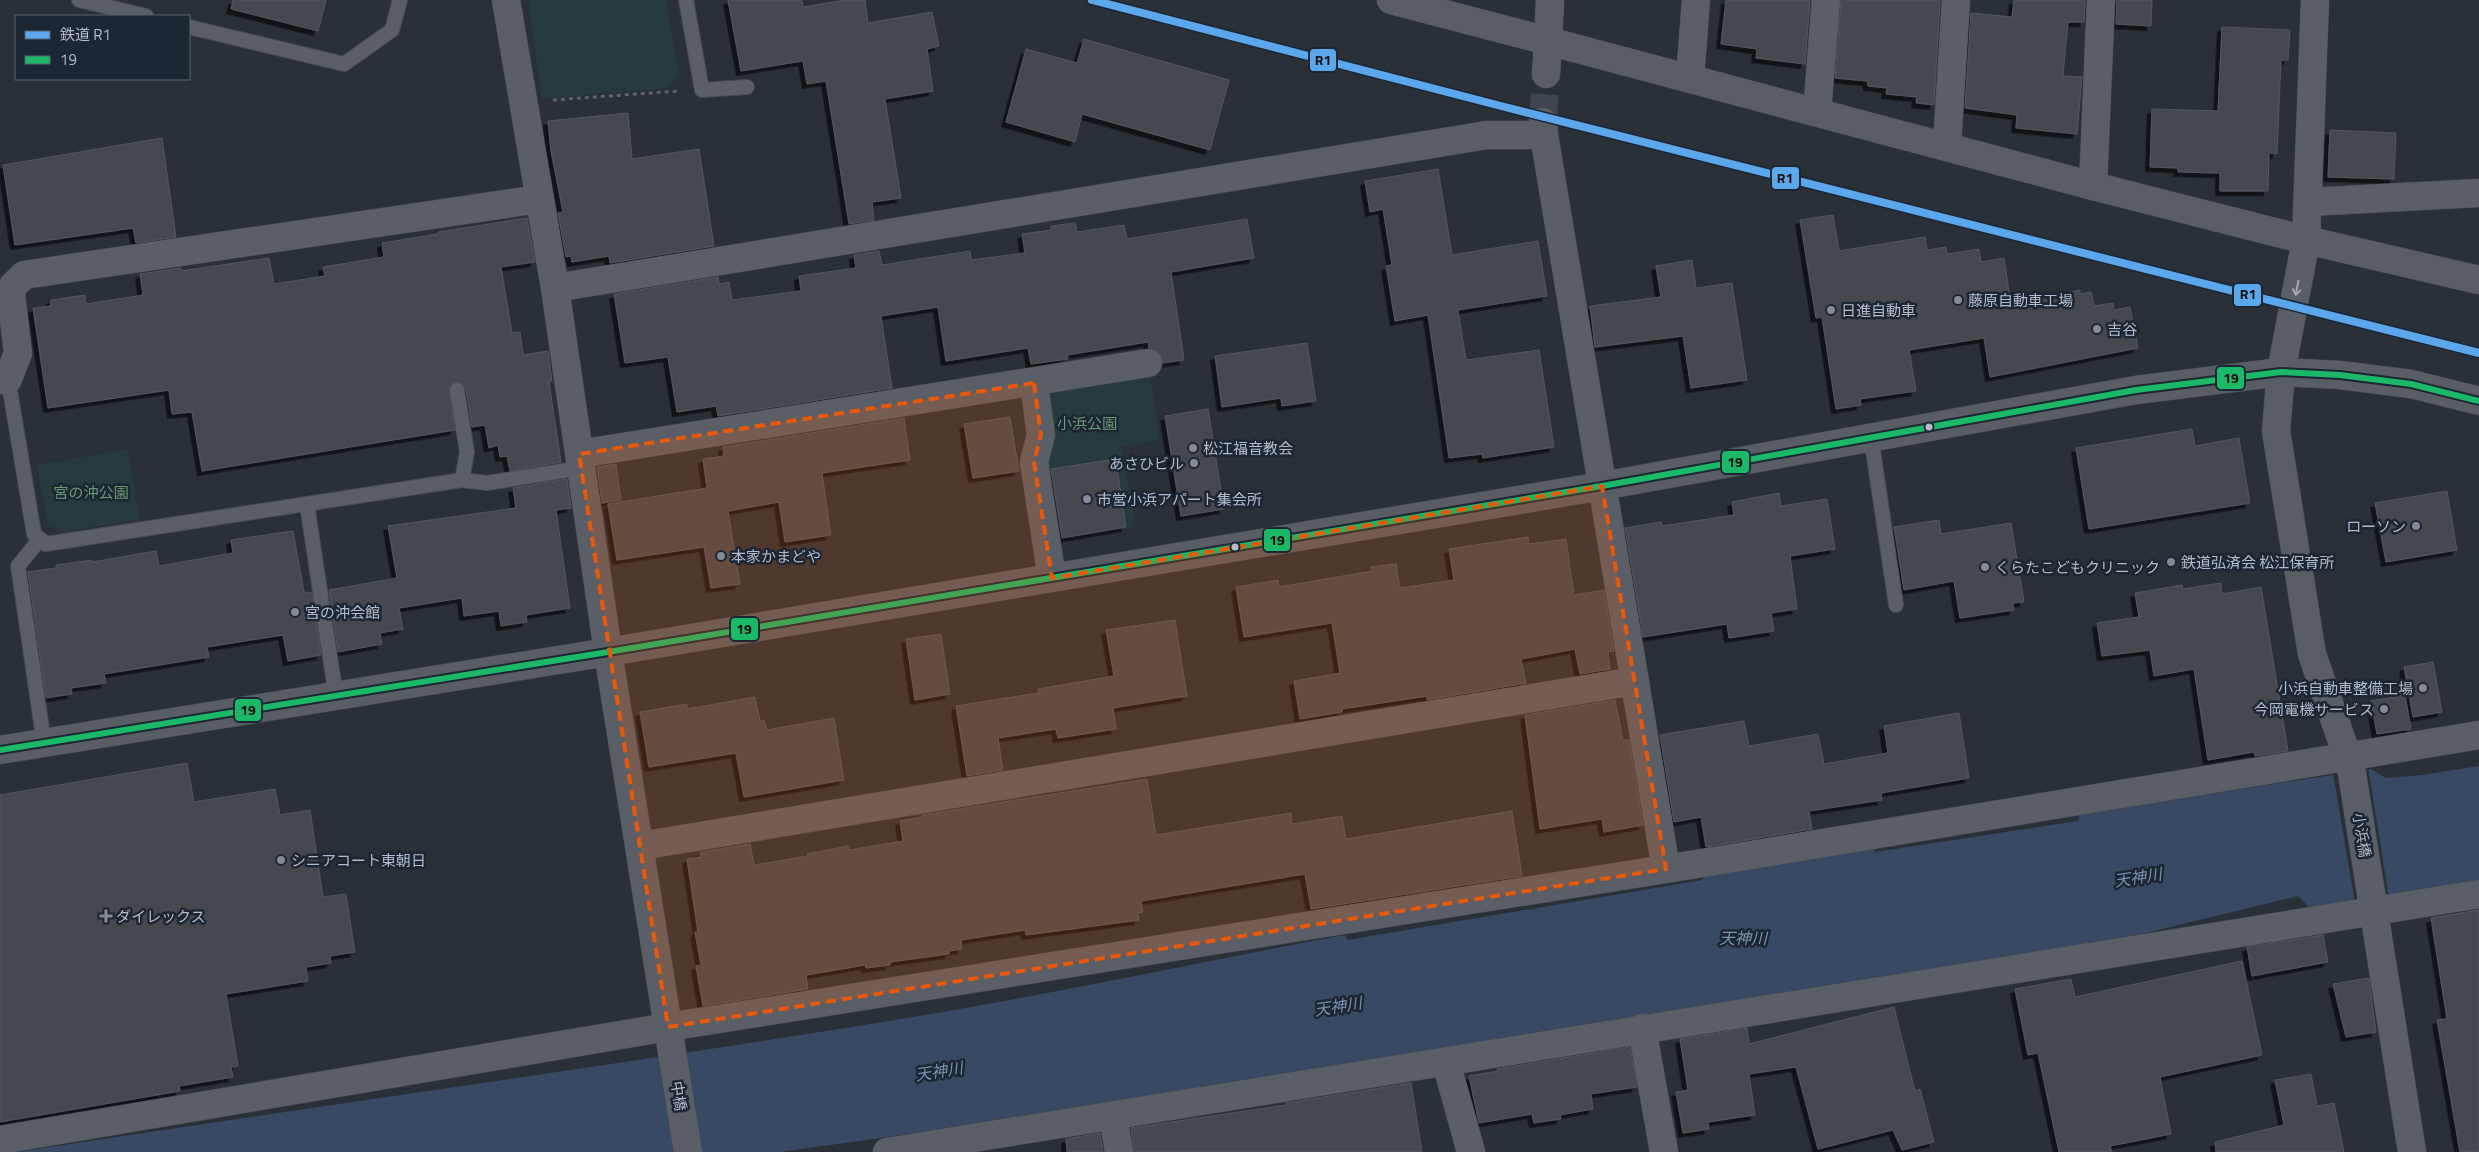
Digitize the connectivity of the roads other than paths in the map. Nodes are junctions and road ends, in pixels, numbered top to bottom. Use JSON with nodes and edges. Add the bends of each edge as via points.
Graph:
{"nodes":[{"id":1,"x":79,"y":0,"type":"edge"},
{"id":2,"x":400,"y":0,"type":"edge"},
{"id":3,"x":506,"y":0,"type":"edge"},
{"id":4,"x":686,"y":0,"type":"edge"},
{"id":5,"x":1391,"y":0,"type":"edge"},
{"id":6,"x":1550,"y":0,"type":"edge"},
{"id":7,"x":1696,"y":0,"type":"edge"},
{"id":8,"x":1826,"y":0,"type":"edge"},
{"id":9,"x":1956,"y":0,"type":"edge"},
{"id":10,"x":2101,"y":0,"type":"edge"},
{"id":11,"x":2315,"y":0,"type":"edge"},
{"id":12,"x":142,"y":15,"type":"edge"},
{"id":13,"x":190,"y":27,"type":"edge"},
{"id":14,"x":1548,"y":41,"type":"junction"},
{"id":15,"x":1546,"y":74,"type":"tunnel mouth"},
{"id":16,"x":1690,"y":78,"type":"junction"},
{"id":17,"x":747,"y":87,"type":"dead end"},
{"id":18,"x":1817,"y":112,"type":"junction"},
{"id":19,"x":1947,"y":146,"type":"junction"},
{"id":20,"x":2092,"y":186,"type":"junction"},
{"id":21,"x":2479,"y":193,"type":"edge"},
{"id":22,"x":539,"y":199,"type":"junction"},
{"id":23,"x":2308,"y":202,"type":"junction"},
{"id":24,"x":2306,"y":240,"type":"junction"},
{"id":25,"x":2479,"y":280,"type":"edge"},
{"id":26,"x":554,"y":288,"type":"junction"},
{"id":27,"x":1148,"y":363,"type":"dead end"},
{"id":28,"x":2281,"y":372,"type":"junction"},
{"id":29,"x":4,"y":380,"type":"edge"},
{"id":30,"x":1034,"y":383,"type":"junction"},
{"id":31,"x":457,"y":390,"type":"dead end"},
{"id":32,"x":2479,"y":401,"type":"edge"},
{"id":33,"x":1871,"y":437,"type":"junction"},
{"id":34,"x":580,"y":461,"type":"junction"},
{"id":35,"x":462,"y":480,"type":"junction"},
{"id":36,"x":1602,"y":486,"type":"junction"},
{"id":37,"x":308,"y":504,"type":"junction"},
{"id":38,"x":40,"y":539,"type":"junction"},
{"id":39,"x":1052,"y":578,"type":"junction"},
{"id":40,"x":1896,"y":605,"type":"dead end"},
{"id":41,"x":608,"y":652,"type":"junction"},
{"id":42,"x":1635,"y":681,"type":"junction"},
{"id":43,"x":336,"y":696,"type":"junction"},
{"id":44,"x":2479,"y":735,"type":"edge"},
{"id":45,"x":44,"y":742,"type":"junction"},
{"id":46,"x":0,"y":750,"type":"edge"},
{"id":47,"x":2350,"y":763,"type":"junction"},
{"id":48,"x":640,"y":846,"type":"junction"},
{"id":49,"x":1666,"y":869,"type":"junction"},
{"id":50,"x":2479,"y":894,"type":"edge"},
{"id":51,"x":2374,"y":906,"type":"junction"},
{"id":52,"x":1642,"y":1028,"type":"junction"},
{"id":53,"x":670,"y":1033,"type":"junction"},
{"id":54,"x":1446,"y":1062,"type":"junction"},
{"id":55,"x":1113,"y":1116,"type":"junction"},
{"id":56,"x":0,"y":1140,"type":"edge"},
{"id":57,"x":688,"y":1152,"type":"edge"},
{"id":58,"x":890,"y":1152,"type":"edge"},
{"id":59,"x":1120,"y":1152,"type":"edge"},
{"id":60,"x":1471,"y":1152,"type":"edge"},
{"id":61,"x":1664,"y":1152,"type":"edge"},
{"id":62,"x":2412,"y":1152,"type":"edge"}],
"edges":[{"from":1,"to":12,"type":"lane"},
{"from":2,"to":13,"type":"lane","via":[[392,30],[344,64]]},
{"from":3,"to":22,"type":"street","name":"中橋"},
{"from":4,"to":17,"type":"lane","via":[[702,90]]},
{"from":5,"to":14,"type":"street"},
{"from":6,"to":14,"type":"street"},
{"from":7,"to":16,"type":"street"},
{"from":8,"to":18,"type":"street"},
{"from":9,"to":19,"type":"street"},
{"from":10,"to":20,"type":"street"},
{"from":11,"to":23,"type":"street"},
{"from":14,"to":15,"type":"street"},
{"from":14,"to":16,"type":"street"},
{"from":16,"to":18,"type":"street"},
{"from":18,"to":19,"type":"street"},
{"from":19,"to":20,"type":"street"},
{"from":20,"to":24,"type":"street"},
{"from":21,"to":23,"type":"street"},
{"from":22,"to":26,"type":"street","name":"中橋"},
{"from":22,"to":29,"type":"street","via":[[24,275],[13,286],[18,353]]},
{"from":23,"to":24,"type":"street"},
{"from":24,"to":25,"type":"street"},
{"from":24,"to":28,"type":"street","one_way":true},
{"from":26,"to":34,"type":"street","name":"中橋"},
{"from":26,"to":36,"type":"street","via":[[1487,135],[1544,129]]},
{"from":27,"to":30,"type":"street"},
{"from":28,"to":32,"type":"street","via":[[2411,384]]},
{"from":28,"to":33,"type":"street","via":[[2136,390]]},
{"from":28,"to":47,"type":"street","via":[[2276,431],[2312,654]]},
{"from":29,"to":38,"type":"lane","via":[[34,534]]},
{"from":30,"to":34,"type":"street"},
{"from":30,"to":39,"type":"street","via":[[1042,435],[1034,462]]},
{"from":31,"to":35,"type":"lane","via":[[467,452]]},
{"from":33,"to":36,"type":"street"},
{"from":33,"to":40,"type":"lane"},
{"from":34,"to":35,"type":"lane","via":[[486,483]]},
{"from":34,"to":41,"type":"street","name":"中橋"},
{"from":35,"to":37,"type":"lane"},
{"from":36,"to":39,"type":"street"},
{"from":36,"to":42,"type":"street"},
{"from":37,"to":38,"type":"lane","via":[[46,544]]},
{"from":37,"to":43,"type":"lane"},
{"from":38,"to":45,"type":"lane","via":[[18,566]]},
{"from":39,"to":41,"type":"street"},
{"from":41,"to":43,"type":"street"},
{"from":41,"to":48,"type":"street","name":"中橋"},
{"from":42,"to":48,"type":"street"},
{"from":42,"to":49,"type":"street"},
{"from":43,"to":45,"type":"street"},
{"from":44,"to":47,"type":"street"},
{"from":45,"to":46,"type":"street"},
{"from":47,"to":49,"type":"street"},
{"from":47,"to":51,"type":"street","name":"小浜橋"},
{"from":48,"to":53,"type":"street","name":"中橋"},
{"from":49,"to":53,"type":"street"},
{"from":50,"to":51,"type":"street"},
{"from":51,"to":52,"type":"street"},
{"from":51,"to":62,"type":"street","name":"小浜橋"},
{"from":52,"to":54,"type":"street"},
{"from":52,"to":61,"type":"street"},
{"from":53,"to":56,"type":"street"},
{"from":53,"to":57,"type":"street","name":"中橋"},
{"from":54,"to":55,"type":"street"},
{"from":54,"to":60,"type":"street"},
{"from":55,"to":58,"type":"street"},
{"from":55,"to":59,"type":"street"}]}
